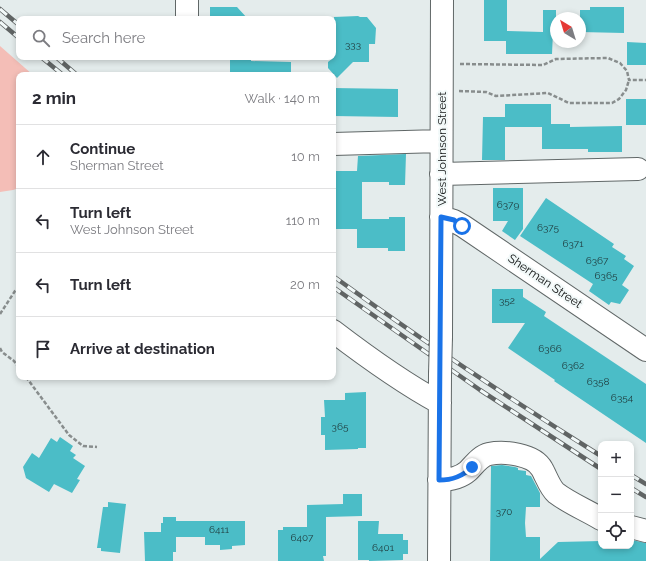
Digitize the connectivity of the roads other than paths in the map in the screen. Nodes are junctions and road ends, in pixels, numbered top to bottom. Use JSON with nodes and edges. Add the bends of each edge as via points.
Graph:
{"nodes":[{"id":1,"x":187,"y":0,"type":"edge"},
{"id":2,"x":442,"y":0,"type":"edge"},
{"id":3,"x":187,"y":16,"type":"edge"},
{"id":4,"x":442,"y":141,"type":"junction"},
{"id":5,"x":336,"y":144,"type":"edge"},
{"id":6,"x":638,"y":169,"type":"dead end"},
{"id":7,"x":441,"y":174,"type":"junction"},
{"id":8,"x":441,"y":217,"type":"junction"},
{"id":9,"x":336,"y":333,"type":"edge"},
{"id":10,"x":646,"y":350,"type":"edge"},
{"id":11,"x":440,"y":403,"type":"junction"},
{"id":12,"x":439,"y":480,"type":"junction"},
{"id":13,"x":598,"y":517,"type":"edge"},
{"id":14,"x":634,"y":528,"type":"edge"},
{"id":15,"x":646,"y":531,"type":"edge"},
{"id":16,"x":439,"y":561,"type":"edge"}],
"edges":[{"from":1,"to":3,"type":"street"},
{"from":2,"to":4,"type":"street","name":"West Johnson Street"},
{"from":4,"to":5,"type":"street"},
{"from":4,"to":7,"type":"street","name":"West Johnson Street"},
{"from":6,"to":7,"type":"street"},
{"from":7,"to":8,"type":"street","name":"West Johnson Street"},
{"from":8,"to":10,"type":"street","name":"Sherman Street","via":[[454,220]]},
{"from":8,"to":11,"type":"street","name":"West Johnson Street","bridge":true},
{"from":9,"to":11,"type":"street"},
{"from":11,"to":12,"type":"street","name":"West Johnson Street"},
{"from":12,"to":13,"type":"street","via":[[461,476],[482,457],[488,455],[511,454],[528,457],[541,467],[554,492]]},
{"from":12,"to":16,"type":"street","name":"West Johnson Street"},
{"from":14,"to":15,"type":"street"}]}
